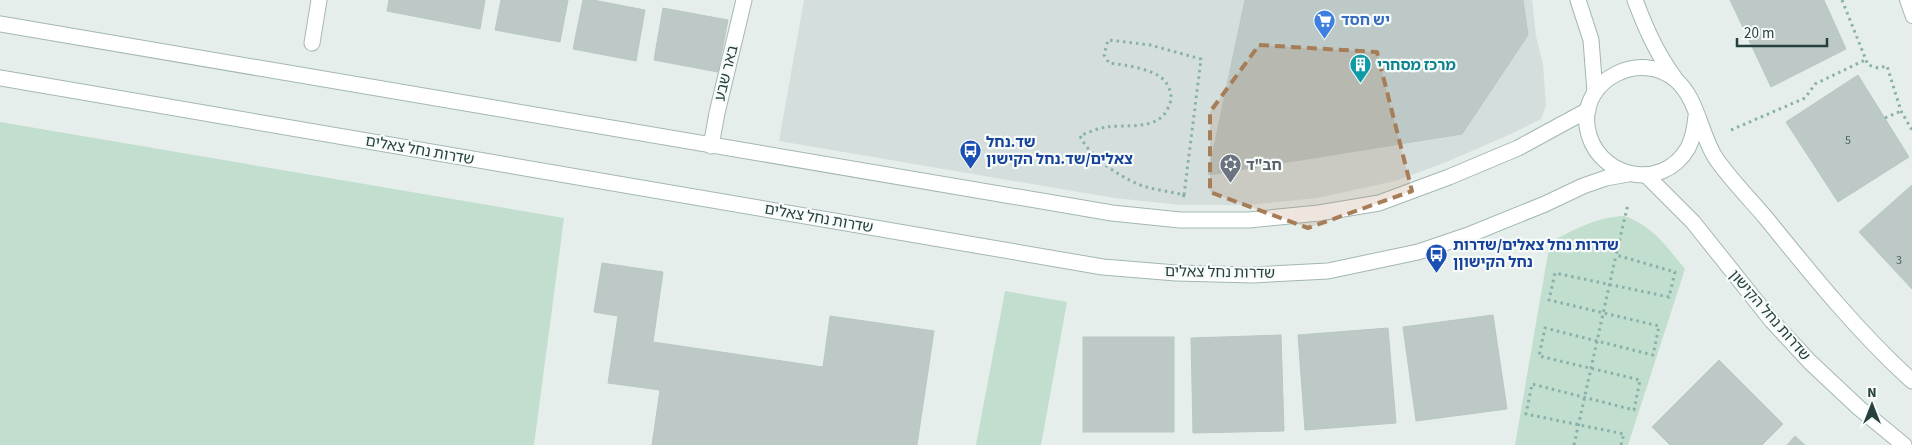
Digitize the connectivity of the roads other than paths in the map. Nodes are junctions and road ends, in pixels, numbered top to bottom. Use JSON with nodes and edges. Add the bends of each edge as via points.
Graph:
{"nodes":[{"id":1,"x":319,"y":0,"type":"edge"},
{"id":2,"x":744,"y":0,"type":"edge"},
{"id":3,"x":1578,"y":0,"type":"edge"},
{"id":4,"x":1635,"y":0,"type":"edge"},
{"id":5,"x":1906,"y":0,"type":"edge"},
{"id":6,"x":1912,"y":17,"type":"edge"},
{"id":7,"x":0,"y":24,"type":"edge"},
{"id":8,"x":312,"y":44,"type":"dead end"},
{"id":9,"x":0,"y":78,"type":"edge"},
{"id":10,"x":1676,"y":80,"type":"junction"},
{"id":11,"x":1595,"y":92,"type":"junction"},
{"id":12,"x":1588,"y":110,"type":"junction"},
{"id":13,"x":1696,"y":116,"type":"junction"},
{"id":14,"x":711,"y":146,"type":"junction"},
{"id":15,"x":1628,"y":174,"type":"junction"},
{"id":16,"x":1646,"y":175,"type":"junction"},
{"id":17,"x":1912,"y":381,"type":"edge"},
{"id":18,"x":1904,"y":445,"type":"edge"}],
"edges":[{"from":1,"to":8,"type":"main road"},
{"from":2,"to":14,"type":"main road","name":"באר שבע"},
{"from":3,"to":11,"type":"main road","via":[[1591,40]]},
{"from":4,"to":10,"type":"main road","via":[[1651,41]]},
{"from":5,"to":6,"type":"lane"},
{"from":7,"to":14,"type":"main road"},
{"from":9,"to":15,"type":"main road","name":"שדרות נחל צאלים","via":[[1103,267],[1176,273],[1252,275],[1328,271],[1418,252],[1471,234],[1583,186]]},
{"from":10,"to":11,"type":"main road","via":[[1648,67],[1633,67],[1618,72]]},
{"from":10,"to":13,"type":"main road","via":[[1685,90]]},
{"from":11,"to":12,"type":"main road"},
{"from":12,"to":14,"type":"main road","via":[[1518,148],[1379,204],[1249,220],[1180,220],[1112,213]]},
{"from":12,"to":15,"type":"main road","via":[[1590,139],[1597,153],[1613,167]]},
{"from":13,"to":16,"type":"main road","via":[[1688,148],[1677,161]]},
{"from":13,"to":17,"type":"main road","via":[[1716,157],[1843,310]]},
{"from":15,"to":16,"type":"main road"},
{"from":16,"to":18,"type":"main road","name":"שדרות נחל הקישון","via":[[1693,222],[1772,321],[1810,362]]}]}
